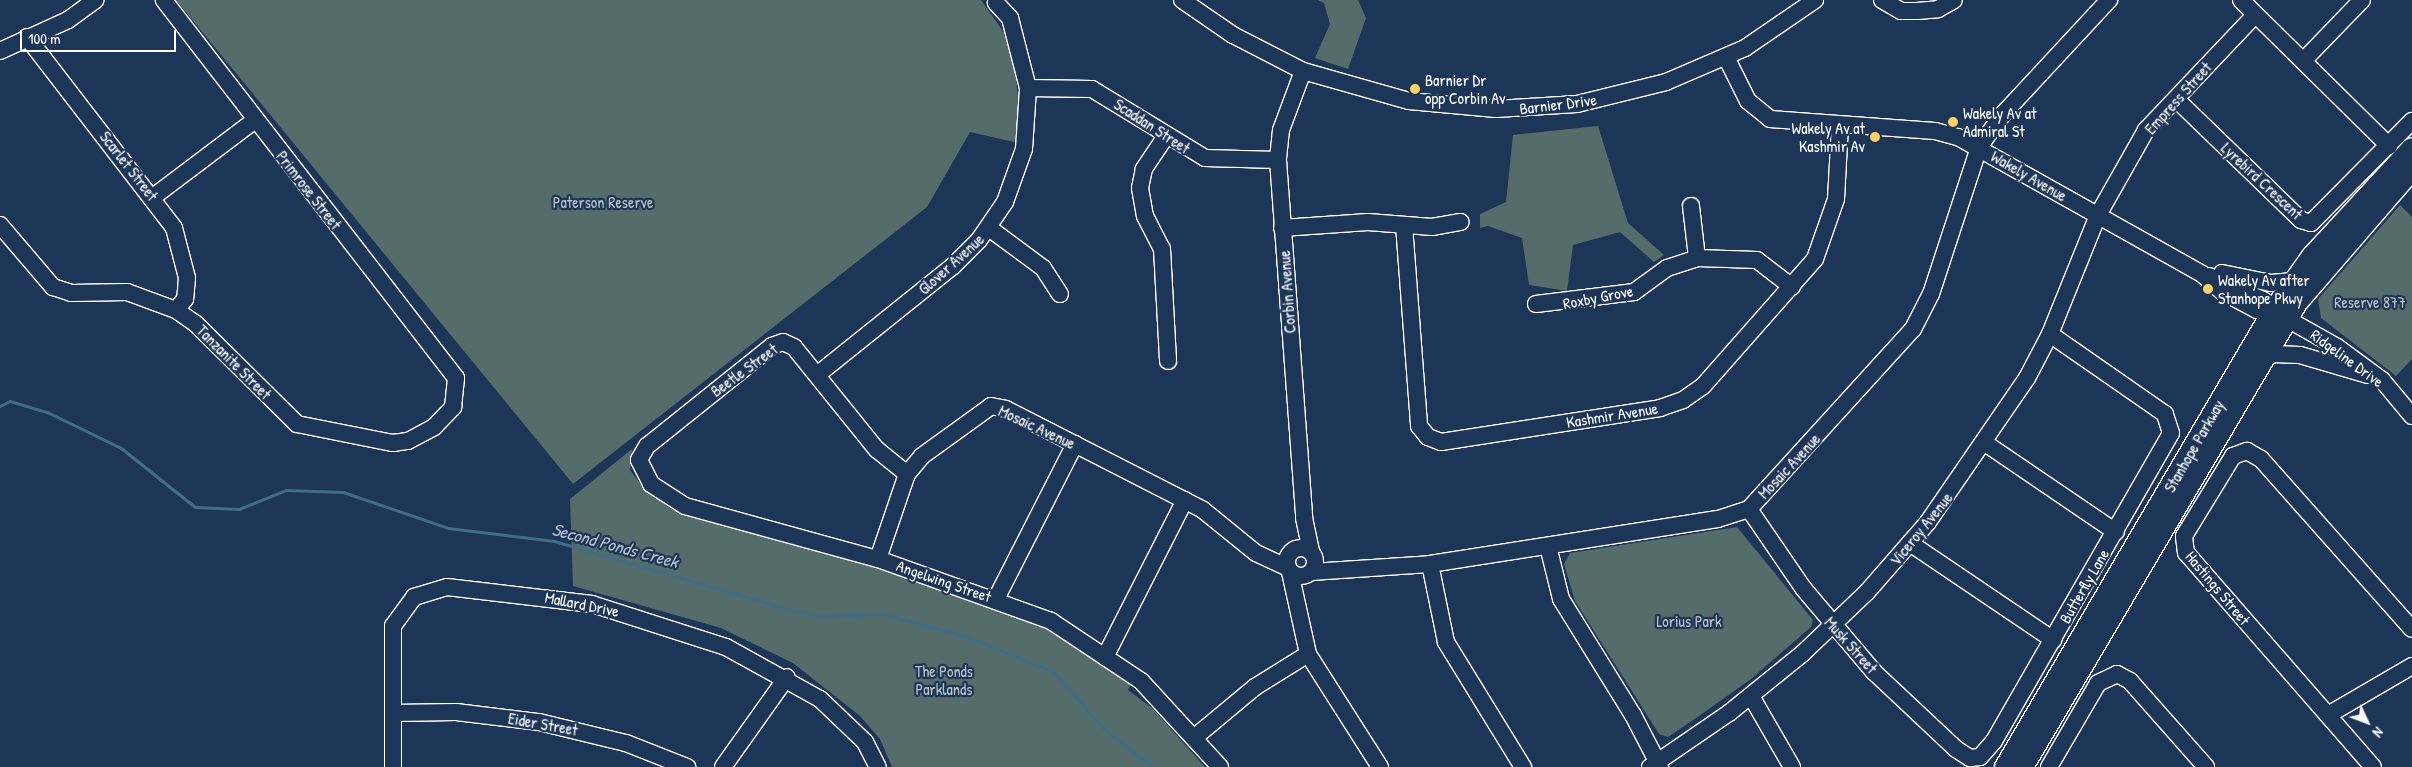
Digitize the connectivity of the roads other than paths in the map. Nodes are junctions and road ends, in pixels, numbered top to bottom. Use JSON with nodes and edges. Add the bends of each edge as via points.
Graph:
{"nodes":[{"id":1,"x":96,"y":0,"type":"edge"},
{"id":2,"x":164,"y":0,"type":"edge"},
{"id":3,"x":1182,"y":0,"type":"edge"},
{"id":4,"x":1814,"y":0,"type":"edge"},
{"id":5,"x":1882,"y":0,"type":"edge"},
{"id":6,"x":1954,"y":0,"type":"edge"},
{"id":7,"x":2109,"y":0,"type":"edge"},
{"id":8,"x":2241,"y":0,"type":"edge"},
{"id":9,"x":2362,"y":0,"type":"edge"},
{"id":10,"x":996,"y":2,"type":"dead end"},
{"id":11,"x":2255,"y":15,"type":"junction"},
{"id":12,"x":27,"y":37,"type":"junction"},
{"id":13,"x":0,"y":51,"type":"edge"},
{"id":14,"x":1726,"y":57,"type":"junction"},
{"id":15,"x":2303,"y":61,"type":"junction"},
{"id":16,"x":1303,"y":71,"type":"junction"},
{"id":17,"x":1028,"y":88,"type":"junction"},
{"id":18,"x":2176,"y":99,"type":"junction"},
{"id":19,"x":256,"y":120,"type":"junction"},
{"id":20,"x":2412,"y":121,"type":"edge"},
{"id":21,"x":1840,"y":126,"type":"junction"},
{"id":22,"x":1166,"y":136,"type":"junction"},
{"id":23,"x":2389,"y":146,"type":"junction"},
{"id":24,"x":1979,"y":147,"type":"junction"},
{"id":25,"x":2412,"y":148,"type":"edge"},
{"id":26,"x":1278,"y":160,"type":"junction"},
{"id":27,"x":2412,"y":170,"type":"edge"},
{"id":28,"x":154,"y":197,"type":"junction"},
{"id":29,"x":1691,"y":206,"type":"dead end"},
{"id":30,"x":2098,"y":215,"type":"junction"},
{"id":31,"x":1461,"y":222,"type":"dead end"},
{"id":32,"x":0,"y":225,"type":"edge"},
{"id":33,"x":1404,"y":225,"type":"junction"},
{"id":34,"x":989,"y":228,"type":"junction"},
{"id":35,"x":1282,"y":228,"type":"junction"},
{"id":36,"x":1697,"y":258,"type":"junction"},
{"id":37,"x":2202,"y":274,"type":"junction"},
{"id":38,"x":2293,"y":281,"type":"junction"},
{"id":39,"x":1792,"y":287,"type":"junction"},
{"id":40,"x":1060,"y":294,"type":"dead end"},
{"id":41,"x":1536,"y":304,"type":"dead end"},
{"id":42,"x":176,"y":310,"type":"junction"},
{"id":43,"x":2280,"y":315,"type":"junction"},
{"id":44,"x":2050,"y":334,"type":"junction"},
{"id":45,"x":1168,"y":361,"type":"dead end"},
{"id":46,"x":2259,"y":363,"type":"junction"},
{"id":47,"x":817,"y":375,"type":"junction"},
{"id":48,"x":456,"y":378,"type":"joint"},
{"id":49,"x":2382,"y":380,"type":"junction"},
{"id":50,"x":2412,"y":416,"type":"edge"},
{"id":51,"x":1985,"y":443,"type":"junction"},
{"id":52,"x":1075,"y":444,"type":"junction"},
{"id":53,"x":639,"y":460,"type":"joint"},
{"id":54,"x":907,"y":474,"type":"junction"},
{"id":55,"x":1185,"y":500,"type":"junction"},
{"id":56,"x":1749,"y":509,"type":"junction"},
{"id":57,"x":1304,"y":518,"type":"junction"},
{"id":58,"x":2116,"y":532,"type":"junction"},
{"id":59,"x":1910,"y":544,"type":"junction"},
{"id":60,"x":1548,"y":546,"type":"junction"},
{"id":61,"x":1255,"y":549,"type":"junction"},
{"id":62,"x":1293,"y":550,"type":"junction"},
{"id":63,"x":1313,"y":554,"type":"junction"},
{"id":64,"x":878,"y":559,"type":"junction"},
{"id":65,"x":1430,"y":564,"type":"junction"},
{"id":66,"x":1344,"y":569,"type":"junction"},
{"id":67,"x":1289,"y":570,"type":"junction"},
{"id":68,"x":1309,"y":574,"type":"junction"},
{"id":69,"x":996,"y":599,"type":"junction"},
{"id":70,"x":1297,"y":600,"type":"junction"},
{"id":71,"x":1833,"y":626,"type":"junction"},
{"id":72,"x":2412,"y":629,"type":"edge"},
{"id":73,"x":2053,"y":640,"type":"junction"},
{"id":74,"x":1308,"y":654,"type":"junction"},
{"id":75,"x":1105,"y":657,"type":"junction"},
{"id":76,"x":2412,"y":666,"type":"edge"},
{"id":77,"x":786,"y":677,"type":"junction"},
{"id":78,"x":1751,"y":696,"type":"junction"},
{"id":79,"x":393,"y":713,"type":"junction"},
{"id":80,"x":2328,"y":714,"type":"junction"},
{"id":81,"x":1195,"y":738,"type":"junction"},
{"id":82,"x":1977,"y":758,"type":"joint"},
{"id":83,"x":1656,"y":765,"type":"edge"},
{"id":84,"x":393,"y":767,"type":"edge"},
{"id":85,"x":687,"y":767,"type":"edge"},
{"id":86,"x":723,"y":767,"type":"edge"},
{"id":87,"x":878,"y":767,"type":"edge"},
{"id":88,"x":1220,"y":767,"type":"edge"},
{"id":89,"x":1380,"y":767,"type":"edge"},
{"id":90,"x":1523,"y":767,"type":"edge"},
{"id":91,"x":1792,"y":767,"type":"edge"},
{"id":92,"x":2006,"y":767,"type":"edge"},
{"id":93,"x":2023,"y":767,"type":"edge"},
{"id":94,"x":2049,"y":767,"type":"edge"},
{"id":95,"x":2206,"y":767,"type":"edge"},
{"id":96,"x":2374,"y":767,"type":"edge"}],
"edges":[{"from":1,"to":12,"type":"street","via":[[68,20]]},
{"from":2,"to":19,"type":"street","name":"Primrose Street"},
{"from":3,"to":16,"type":"street","name":"Barnier Drive","via":[[1232,35]]},
{"from":4,"to":14,"type":"street","name":"Barnier Drive"},
{"from":5,"to":6,"type":"street","via":[[1901,11],[1917,11],[1938,9]]},
{"from":7,"to":24,"type":"street","name":"Mosaic Avenue","via":[[2003,114]]},
{"from":8,"to":11,"type":"street"},
{"from":9,"to":15,"type":"street"},
{"from":10,"to":17,"type":"street","name":"Glover Avenue","via":[[1010,18]]},
{"from":11,"to":15,"type":"street"},
{"from":11,"to":18,"type":"street","name":"Empress Street"},
{"from":12,"to":13,"type":"street"},
{"from":12,"to":28,"type":"street","name":"Scarlet Street"},
{"from":14,"to":16,"type":"street","name":"Barnier Drive","via":[[1623,94],[1525,109],[1409,101]]},
{"from":14,"to":21,"type":"street","name":"Wakely Avenue","via":[[1748,101],[1764,116],[1778,121]]},
{"from":15,"to":23,"type":"street"},
{"from":16,"to":26,"type":"street","name":"Corbin Avenue","via":[[1281,130]]},
{"from":17,"to":22,"type":"street","name":"Scaddan Street","via":[[1092,89]]},
{"from":17,"to":34,"type":"street","name":"Glover Avenue","via":[[1028,117],[1020,164]]},
{"from":18,"to":23,"type":"street","name":"Lyrebird Crescent","via":[[2301,220],[2311,223]]},
{"from":18,"to":30,"type":"street","name":"Empress Street","via":[[2146,130]]},
{"from":19,"to":28,"type":"street"},
{"from":19,"to":48,"type":"street","name":"Primrose Street"},
{"from":20,"to":23,"type":"street","name":"Lyrebird Crescent"},
{"from":21,"to":24,"type":"street","name":"Wakely Avenue","via":[[1935,131]]},
{"from":21,"to":39,"type":"street","name":"Kashmir Avenue","via":[[1834,209],[1820,249]]},
{"from":22,"to":26,"type":"street","name":"Scaddan Street","via":[[1205,158]]},
{"from":22,"to":45,"type":"street","via":[[1144,169],[1140,188],[1145,216],[1162,249]]},
{"from":24,"to":30,"type":"street","name":"Wakely Avenue"},
{"from":24,"to":56,"type":"street","name":"Mosaic Avenue","via":[[1920,318]]},
{"from":25,"to":38,"type":"main road","name":"Stanhope Parkway"},
{"from":26,"to":35,"type":"street","name":"Corbin Avenue"},
{"from":27,"to":43,"type":"main road","name":"Stanhope Parkway"},
{"from":28,"to":42,"type":"street","name":"Scarlet Street","via":[[174,228],[184,256],[185,299]]},
{"from":29,"to":36,"type":"street"},
{"from":30,"to":37,"type":"street","name":"Wakely Avenue"},
{"from":30,"to":44,"type":"street","name":"Viceroy Avenue"},
{"from":31,"to":33,"type":"street","via":[[1442,227]]},
{"from":32,"to":42,"type":"street","name":"Tanzanite Street","via":[[53,288],[71,293],[127,292]]},
{"from":33,"to":35,"type":"street","via":[[1368,222]]},
{"from":33,"to":39,"type":"street","name":"Kashmir Avenue","via":[[1419,426],[1434,441],[1660,408],[1683,400],[1703,386]]},
{"from":34,"to":40,"type":"street","via":[[1042,268]]},
{"from":34,"to":47,"type":"street","name":"Glover Avenue","via":[[952,267]]},
{"from":35,"to":57,"type":"street","name":"Corbin Avenue"},
{"from":36,"to":39,"type":"street","name":"Roxby Grove","via":[[1757,260]]},
{"from":36,"to":41,"type":"street","name":"Roxby Grove","via":[[1672,265],[1634,292]]},
{"from":37,"to":38,"type":"street"},
{"from":37,"to":43,"type":"street","name":"Wakely Avenue","via":[[2230,282],[2263,300]]},
{"from":38,"to":43,"type":"main road","name":"Stanhope Parkway"},
{"from":42,"to":48,"type":"street","name":"Tanzanite Street","via":[[305,427],[370,440],[408,441],[434,427],[453,407]]},
{"from":43,"to":46,"type":"main road","name":"Stanhope Parkway"},
{"from":43,"to":49,"type":"street","name":"Ridgeline Drive"},
{"from":43,"to":92,"type":"main road","name":"Stanhope Parkway"},
{"from":44,"to":51,"type":"street","name":"Viceroy Avenue"},
{"from":44,"to":58,"type":"street","name":"Butterfly Lane","via":[[2170,421],[2171,433]]},
{"from":46,"to":49,"type":"street","via":[[2273,354],[2300,355]]},
{"from":46,"to":93,"type":"main road","name":"Stanhope Parkway"},
{"from":47,"to":53,"type":"street","name":"Beetle Street","via":[[794,347],[778,342],[647,446]]},
{"from":47,"to":54,"type":"street","name":"Beetle Street","via":[[877,450]]},
{"from":49,"to":50,"type":"street","name":"Ridgeline Drive"},
{"from":51,"to":58,"type":"street"},
{"from":51,"to":59,"type":"street","name":"Viceroy Avenue"},
{"from":52,"to":54,"type":"street","name":"Mosaic Avenue","via":[[1006,409],[991,406],[937,444]]},
{"from":52,"to":55,"type":"street","name":"Mosaic Avenue"},
{"from":52,"to":69,"type":"street"},
{"from":53,"to":64,"type":"street","name":"Angelwing Street","via":[[651,484],[685,506]]},
{"from":54,"to":64,"type":"street","name":"Mosaic Avenue"},
{"from":55,"to":61,"type":"street","name":"Mosaic Avenue"},
{"from":55,"to":75,"type":"street"},
{"from":56,"to":60,"type":"street","name":"Mosaic Avenue","via":[[1718,519]]},
{"from":56,"to":71,"type":"street","name":"Musk Street"},
{"from":57,"to":62,"type":"street","name":"Corbin Avenue"},
{"from":57,"to":63,"type":"street","name":"Corbin Avenue"},
{"from":58,"to":73,"type":"street","name":"Butterfly Lane"},
{"from":59,"to":71,"type":"street","name":"Viceroy Avenue"},
{"from":59,"to":73,"type":"street"},
{"from":60,"to":65,"type":"street","name":"Mosaic Avenue"},
{"from":60,"to":83,"type":"street","via":[[1561,599]]},
{"from":61,"to":62,"type":"street"},
{"from":61,"to":67,"type":"street","name":"Mosaic Avenue"},
{"from":62,"to":63,"type":"street","name":"Mosaic Avenue"},
{"from":62,"to":67,"type":"street","name":"Corbin Avenue"},
{"from":63,"to":66,"type":"street","name":"Mosaic Avenue"},
{"from":63,"to":68,"type":"street"},
{"from":64,"to":69,"type":"street","name":"Angelwing Street"},
{"from":65,"to":66,"type":"street","name":"Mosaic Avenue"},
{"from":65,"to":90,"type":"street","via":[[1446,642]]},
{"from":66,"to":68,"type":"street","name":"Mosaic Avenue"},
{"from":67,"to":68,"type":"street","name":"Mosaic Avenue"},
{"from":67,"to":70,"type":"street"},
{"from":68,"to":70,"type":"street"},
{"from":69,"to":75,"type":"street","name":"Angelwing Street","via":[[1052,621]]},
{"from":70,"to":74,"type":"street"},
{"from":71,"to":78,"type":"street","name":"Viceroy Avenue"},
{"from":71,"to":82,"type":"street","name":"Musk Street","via":[[1934,730],[1962,754]]},
{"from":72,"to":80,"type":"street","name":"Hastings Street","via":[[2261,459],[2247,451],[2233,456],[2184,536],[2184,549]]},
{"from":73,"to":82,"type":"street","name":"Butterfly Lane","via":[[1992,745]]},
{"from":74,"to":81,"type":"street","via":[[1255,687]]},
{"from":74,"to":89,"type":"street"},
{"from":75,"to":81,"type":"street","name":"Angelwing Street","via":[[1141,681]]},
{"from":76,"to":80,"type":"street"},
{"from":77,"to":79,"type":"street","name":"Mallard Drive","via":[[707,639],[618,610],[536,594],[439,587],[407,603],[393,626]]},
{"from":77,"to":86,"type":"street"},
{"from":77,"to":87,"type":"street","name":"Mallard Drive","via":[[855,731]]},
{"from":78,"to":83,"type":"street","name":"Viceroy Avenue"},
{"from":78,"to":91,"type":"street"},
{"from":79,"to":84,"type":"street","name":"Mallard Drive"},
{"from":79,"to":85,"type":"street","name":"Eider Street","via":[[456,712],[539,722],[626,743]]},
{"from":80,"to":96,"type":"street","name":"Hastings Street"},
{"from":81,"to":88,"type":"street","name":"Angelwing Street"},
{"from":94,"to":95,"type":"street","via":[[2098,683],[2117,674],[2130,681]]}]}
